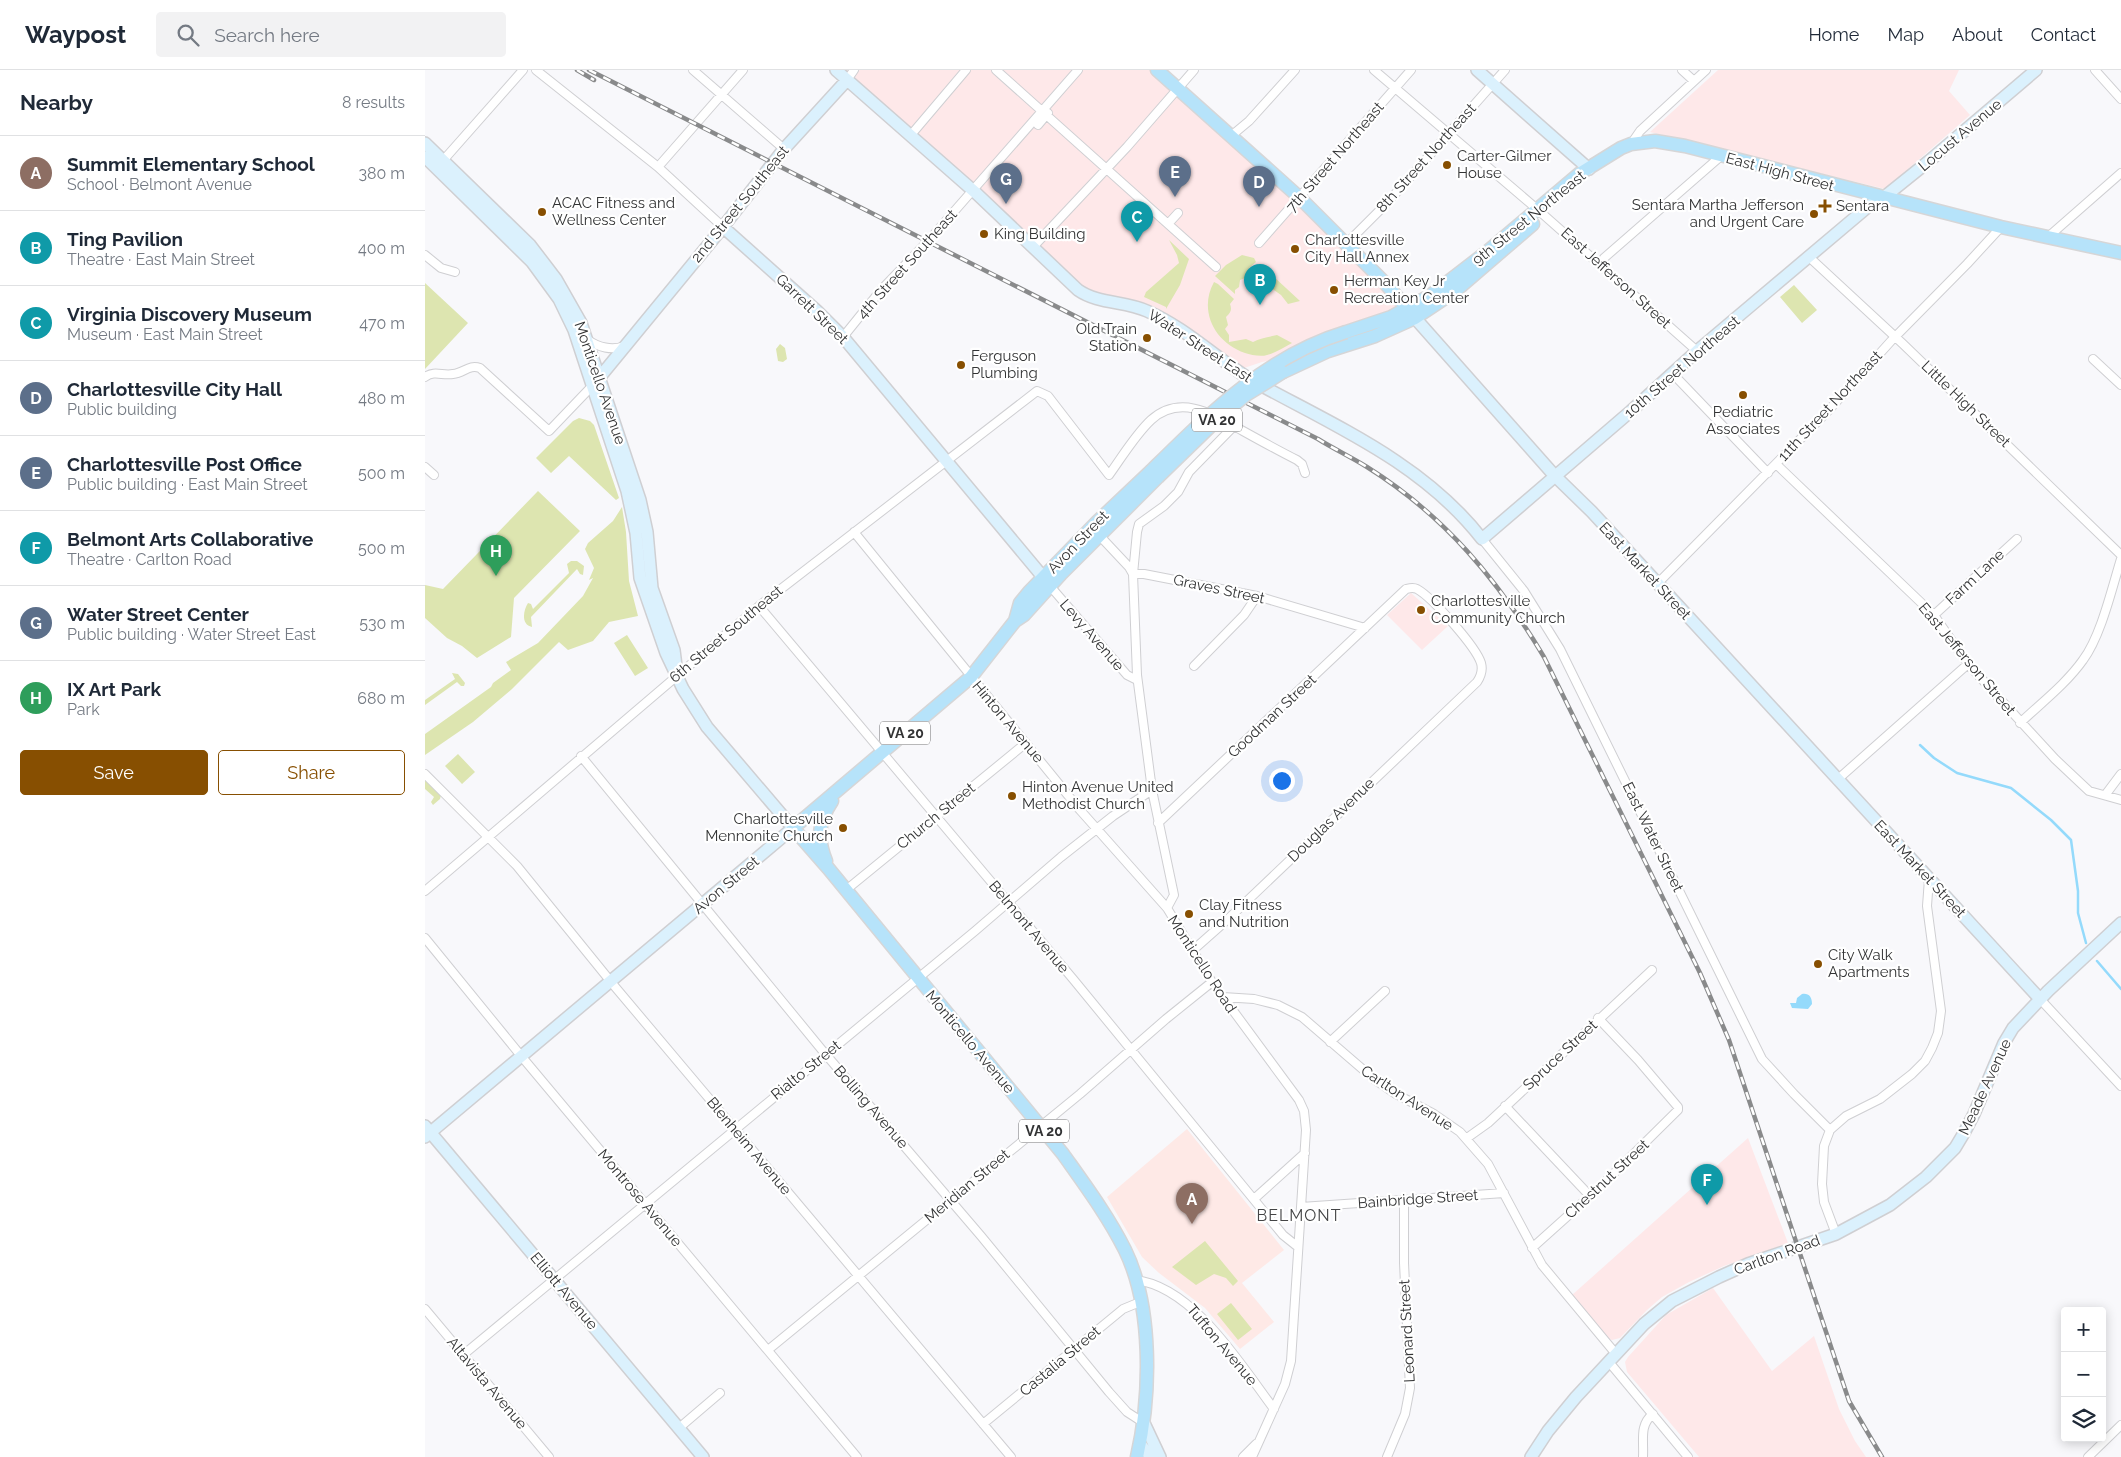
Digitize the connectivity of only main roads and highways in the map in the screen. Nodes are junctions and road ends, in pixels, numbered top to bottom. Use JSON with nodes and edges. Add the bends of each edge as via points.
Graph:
{"nodes":[{"id":1,"x":836,"y":70,"type":"edge"},
{"id":2,"x":1157,"y":70,"type":"edge"},
{"id":3,"x":1477,"y":70,"type":"edge"},
{"id":4,"x":2036,"y":70,"type":"edge"},
{"id":5,"x":847,"y":80,"type":"junction"},
{"id":6,"x":425,"y":143,"type":"edge"},
{"id":7,"x":425,"y":157,"type":"edge"},
{"id":8,"x":440,"y":164,"type":"junction"},
{"id":9,"x":1589,"y":169,"type":"junction"},
{"id":10,"x":1883,"y":198,"type":"junction"},
{"id":11,"x":723,"y":227,"type":"junction"},
{"id":12,"x":2121,"y":253,"type":"edge"},
{"id":13,"x":1412,"y":314,"type":"junction"},
{"id":14,"x":595,"y":383,"type":"junction"},
{"id":15,"x":1154,"y":474,"type":"junction"},
{"id":16,"x":1554,"y":475,"type":"junction"},
{"id":17,"x":1482,"y":539,"type":"joint"},
{"id":18,"x":1047,"y":582,"type":"junction"},
{"id":19,"x":839,"y":790,"type":"junction"},
{"id":20,"x":793,"y":828,"type":"junction"},
{"id":21,"x":828,"y":868,"type":"junction"},
{"id":22,"x":2121,"y":922,"type":"edge"},
{"id":23,"x":2040,"y":999,"type":"junction"},
{"id":24,"x":427,"y":1132,"type":"edge"},
{"id":25,"x":1836,"y":1234,"type":"joint"},
{"id":26,"x":1144,"y":1423,"type":"junction"},
{"id":27,"x":1140,"y":1444,"type":"junction"},
{"id":28,"x":703,"y":1457,"type":"edge"},
{"id":29,"x":1137,"y":1457,"type":"edge"},
{"id":30,"x":1151,"y":1457,"type":"edge"},
{"id":31,"x":1159,"y":1457,"type":"edge"},
{"id":32,"x":1531,"y":1457,"type":"edge"}],
"edges":[{"from":1,"to":5,"type":"main road","name":"Water Street East"},
{"from":2,"to":13,"type":"main road","name":"East Market Street","via":[[1300,198]]},
{"from":3,"to":9,"type":"main road"},
{"from":4,"to":10,"type":"main road","name":"Locust Avenue"},
{"from":5,"to":11,"type":"main road","name":"2nd Street Southeast","via":[[784,150]]},
{"from":5,"to":17,"type":"main road","name":"Water Street East","via":[[1084,295],[1133,305],[1149,312],[1196,340],[1253,382],[1343,428],[1390,457],[1458,511]]},
{"from":6,"to":8,"type":"main road","name":"Monticello Avenue"},
{"from":7,"to":8,"type":"main road","name":"Monticello Avenue"},
{"from":8,"to":14,"type":"main road","name":"Monticello Avenue","via":[[532,262],[559,298]]},
{"from":8,"to":14,"type":"main road","name":"Monticello Avenue","via":[[530,245],[545,264],[571,304],[588,340]]},
{"from":9,"to":10,"type":"main road","name":"East High Street","via":[[1631,144],[1664,142]]},
{"from":9,"to":13,"type":"main road","name":"9th Street Northeast","via":[[1579,174],[1454,292]]},
{"from":10,"to":12,"type":"main road","name":"East High Street"},
{"from":10,"to":16,"type":"main road","name":"10th Street Northeast","via":[[1808,256]]},
{"from":11,"to":14,"type":"main road","name":"2nd Street Southeast"},
{"from":11,"to":18,"type":"main road","name":"Garrett Street","via":[[843,337]]},
{"from":13,"to":15,"type":"main road","name":"9th Street Northeast","number":"VA 20","bridge":true,"via":[[1390,331],[1305,361],[1246,395]]},
{"from":13,"to":15,"type":"main road","name":"9th Street Northeast","number":"VA 20","bridge":true,"via":[[1391,317],[1329,337],[1281,360],[1216,407]]},
{"from":13,"to":16,"type":"main road","name":"East Market Street"},
{"from":14,"to":20,"type":"main road","name":"Monticello Avenue","via":[[631,507],[641,578],[666,653],[689,700],[707,727]]},
{"from":15,"to":18,"type":"main road","name":"Avon Street","number":"VA 20"},
{"from":16,"to":17,"type":"main road","name":"10th Street Northeast"},
{"from":16,"to":23,"type":"main road","name":"East Market Street"},
{"from":18,"to":19,"type":"main road","name":"Avon Street","number":"VA 20","via":[[1024,615],[1015,620],[971,677]]},
{"from":19,"to":20,"type":"main road","name":"Avon Street","number":"VA 20"},
{"from":19,"to":21,"type":"main road","number":"VA 20","via":[[825,811],[819,831]]},
{"from":20,"to":21,"type":"main road","name":"Monticello Avenue","number":"VA 20"},
{"from":20,"to":24,"type":"main road","name":"Avon Street","via":[[522,1057]]},
{"from":21,"to":26,"type":"main road","name":"Monticello Avenue","number":"VA 20","via":[[1040,1126],[1112,1227],[1125,1250],[1140,1302],[1147,1354]]},
{"from":22,"to":23,"type":"main road","name":"Meade Avenue"},
{"from":23,"to":25,"type":"main road","name":"Meade Avenue","via":[[2020,1019],[2004,1043],[1974,1114],[1955,1148],[1909,1192]]},
{"from":24,"to":28,"type":"main road","name":"Elliott Avenue"},
{"from":25,"to":32,"type":"main road","name":"Carlton Road","via":[[1748,1264],[1691,1291],[1657,1312],[1561,1415]]},
{"from":26,"to":27,"type":"main road","name":"Monticello Avenue","number":"VA 20"},
{"from":26,"to":31,"type":"main road"},
{"from":27,"to":29,"type":"main road","name":"Monticello Avenue","number":"VA 20"},
{"from":27,"to":30,"type":"main road"}]}
